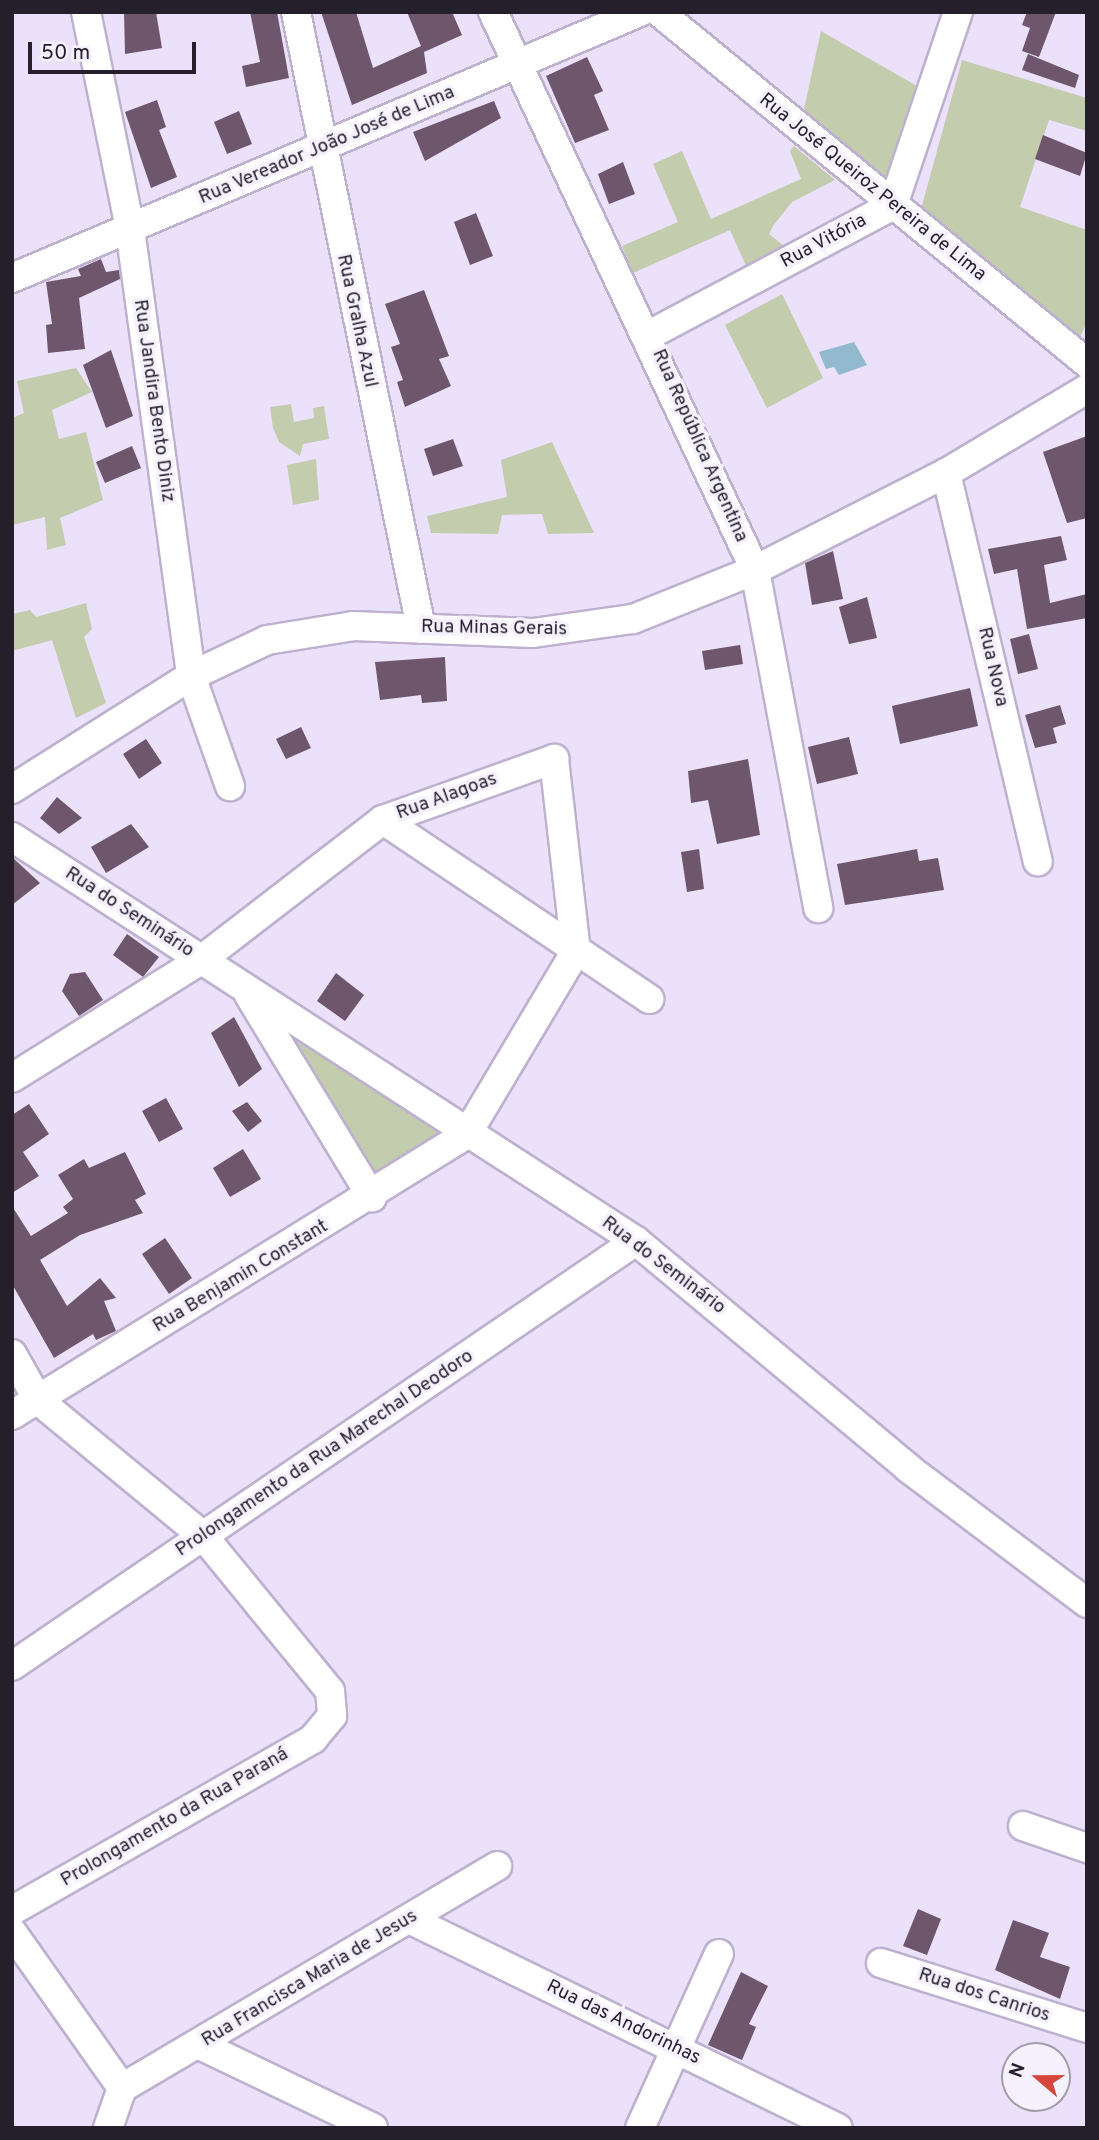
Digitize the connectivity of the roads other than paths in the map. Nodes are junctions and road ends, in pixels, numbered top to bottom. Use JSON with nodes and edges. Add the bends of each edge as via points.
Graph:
{"nodes":[{"id":1,"x":86,"y":12,"type":"edge"},
{"id":2,"x":296,"y":12,"type":"edge"},
{"id":3,"x":493,"y":12,"type":"edge"},
{"id":4,"x":640,"y":12,"type":"edge"},
{"id":5,"x":659,"y":12,"type":"edge"},
{"id":6,"x":958,"y":12,"type":"edge"},
{"id":7,"x":518,"y":64,"type":"junction"},
{"id":8,"x":320,"y":151,"type":"junction"},
{"id":9,"x":893,"y":205,"type":"junction"},
{"id":10,"x":130,"y":229,"type":"junction"},
{"id":11,"x":12,"y":278,"type":"edge"},
{"id":12,"x":649,"y":335,"type":"junction"},
{"id":13,"x":1087,"y":363,"type":"edge"},
{"id":14,"x":1087,"y":389,"type":"edge"},
{"id":15,"x":946,"y":473,"type":"junction"},
{"id":16,"x":755,"y":570,"type":"junction"},
{"id":17,"x":421,"y":628,"type":"junction"},
{"id":18,"x":191,"y":676,"type":"junction"},
{"id":19,"x":230,"y":786,"type":"dead end"},
{"id":20,"x":12,"y":789,"type":"edge"},
{"id":21,"x":383,"y":820,"type":"junction"},
{"id":22,"x":12,"y":837,"type":"edge"},
{"id":23,"x":1038,"y":861,"type":"dead end"},
{"id":24,"x":818,"y":908,"type":"dead end"},
{"id":25,"x":576,"y":951,"type":"junction"},
{"id":26,"x":201,"y":960,"type":"junction"},
{"id":27,"x":246,"y":990,"type":"junction"},
{"id":28,"x":649,"y":999,"type":"dead end"},
{"id":29,"x":12,"y":1078,"type":"edge"},
{"id":30,"x":467,"y":1134,"type":"junction"},
{"id":31,"x":372,"y":1197,"type":"junction"},
{"id":32,"x":636,"y":1241,"type":"junction"},
{"id":33,"x":12,"y":1354,"type":"edge"},
{"id":34,"x":38,"y":1399,"type":"junction"},
{"id":35,"x":12,"y":1415,"type":"edge"},
{"id":36,"x":204,"y":1537,"type":"junction"},
{"id":37,"x":1087,"y":1603,"type":"edge"},
{"id":38,"x":12,"y":1666,"type":"edge"},
{"id":39,"x":1023,"y":1826,"type":"dead end"},
{"id":40,"x":1087,"y":1848,"type":"edge"},
{"id":41,"x":497,"y":1866,"type":"dead end"},
{"id":42,"x":12,"y":1911,"type":"edge"},
{"id":43,"x":409,"y":1920,"type":"junction"},
{"id":44,"x":12,"y":1932,"type":"edge"},
{"id":45,"x":719,"y":1954,"type":"dead end"},
{"id":46,"x":881,"y":1963,"type":"dead end"},
{"id":47,"x":1087,"y":2028,"type":"edge"},
{"id":48,"x":200,"y":2045,"type":"junction"},
{"id":49,"x":677,"y":2049,"type":"junction"},
{"id":50,"x":122,"y":2088,"type":"junction"},
{"id":51,"x":108,"y":2128,"type":"edge"},
{"id":52,"x":373,"y":2128,"type":"edge"},
{"id":53,"x":640,"y":2128,"type":"edge"},
{"id":54,"x":838,"y":2128,"type":"edge"}],
"edges":[{"from":1,"to":10,"type":"street","name":"Rua Jandira Bento Diniz"},
{"from":2,"to":8,"type":"street","name":"Rua Gralha Azul"},
{"from":3,"to":7,"type":"street","name":"Rua República Argentina"},
{"from":4,"to":7,"type":"street","name":"Rua Vereador João José de Lima"},
{"from":5,"to":9,"type":"street","name":"Rua José Queiroz Pereira de Lima"},
{"from":6,"to":9,"type":"street"},
{"from":7,"to":8,"type":"street","name":"Rua Vereador João José de Lima"},
{"from":7,"to":12,"type":"street","name":"Rua República Argentina"},
{"from":8,"to":10,"type":"street","name":"Rua Vereador João José de Lima"},
{"from":8,"to":17,"type":"street","name":"Rua Gralha Azul"},
{"from":9,"to":12,"type":"street","name":"Rua Vitória"},
{"from":9,"to":13,"type":"street","name":"Rua José Queiroz Pereira de Lima"},
{"from":10,"to":11,"type":"street","name":"Rua Vereador João José de Lima"},
{"from":10,"to":18,"type":"street","name":"Rua Jandira Bento Diniz"},
{"from":12,"to":16,"type":"street","name":"Rua República Argentina"},
{"from":14,"to":15,"type":"street","name":"Rua Minas Gerais"},
{"from":15,"to":16,"type":"street","name":"Rua Minas Gerais"},
{"from":15,"to":23,"type":"street","name":"Rua Nova"},
{"from":16,"to":17,"type":"street","name":"Rua Minas Gerais","via":[[597,628],[533,633]]},
{"from":16,"to":24,"type":"street","name":"Rua República Argentina"},
{"from":17,"to":18,"type":"street","name":"Rua Minas Gerais","via":[[313,629],[267,640]]},
{"from":18,"to":19,"type":"street","name":"Rua Jandira Bento Diniz"},
{"from":18,"to":20,"type":"street","name":"Rua Minas Gerais"},
{"from":21,"to":25,"type":"street"},
{"from":21,"to":25,"type":"street","name":"Rua Alagoas","via":[[554,759]]},
{"from":21,"to":26,"type":"street","name":"Rua Alagoas"},
{"from":22,"to":26,"type":"street","name":"Rua do Seminário"},
{"from":25,"to":28,"type":"street"},
{"from":25,"to":30,"type":"street"},
{"from":26,"to":27,"type":"street","name":"Rua do Seminário"},
{"from":26,"to":29,"type":"street","name":"Rua Alagoas"},
{"from":27,"to":30,"type":"street","name":"Rua do Seminário"},
{"from":27,"to":31,"type":"street","name":"Rua do Seminário"},
{"from":30,"to":31,"type":"street","name":"Rua Benjamin Constant"},
{"from":30,"to":32,"type":"street","name":"Rua do Seminário"},
{"from":31,"to":34,"type":"street","name":"Rua Benjamin Constant"},
{"from":32,"to":36,"type":"street","name":"Prolongamento da Rua Marechal Deodoro"},
{"from":32,"to":37,"type":"street","name":"Rua do Seminário","via":[[908,1468]]},
{"from":33,"to":34,"type":"street"},
{"from":34,"to":35,"type":"street","name":"Rua Benjamin Constant"},
{"from":34,"to":36,"type":"street"},
{"from":36,"to":38,"type":"street","name":"Prolongamento da Rua Marechal Deodoro"},
{"from":36,"to":42,"type":"street","name":"Prolongamento da Rua Paraná","via":[[330,1691],[332,1716],[313,1739]]},
{"from":39,"to":40,"type":"street"},
{"from":41,"to":43,"type":"street","name":"Rua Francisca Maria de Jesus"},
{"from":43,"to":48,"type":"street","name":"Rua Francisca Maria de Jesus"},
{"from":43,"to":49,"type":"street","name":"Rua das Andorinhas"},
{"from":44,"to":50,"type":"street"},
{"from":45,"to":49,"type":"street"},
{"from":46,"to":47,"type":"street","name":"Rua dos Canrios"},
{"from":48,"to":50,"type":"street","name":"Rua Francisca Maria de Jesus"},
{"from":48,"to":52,"type":"street"},
{"from":49,"to":53,"type":"street"},
{"from":49,"to":54,"type":"street","name":"Rua das Andorinhas"},
{"from":50,"to":51,"type":"street"}]}
